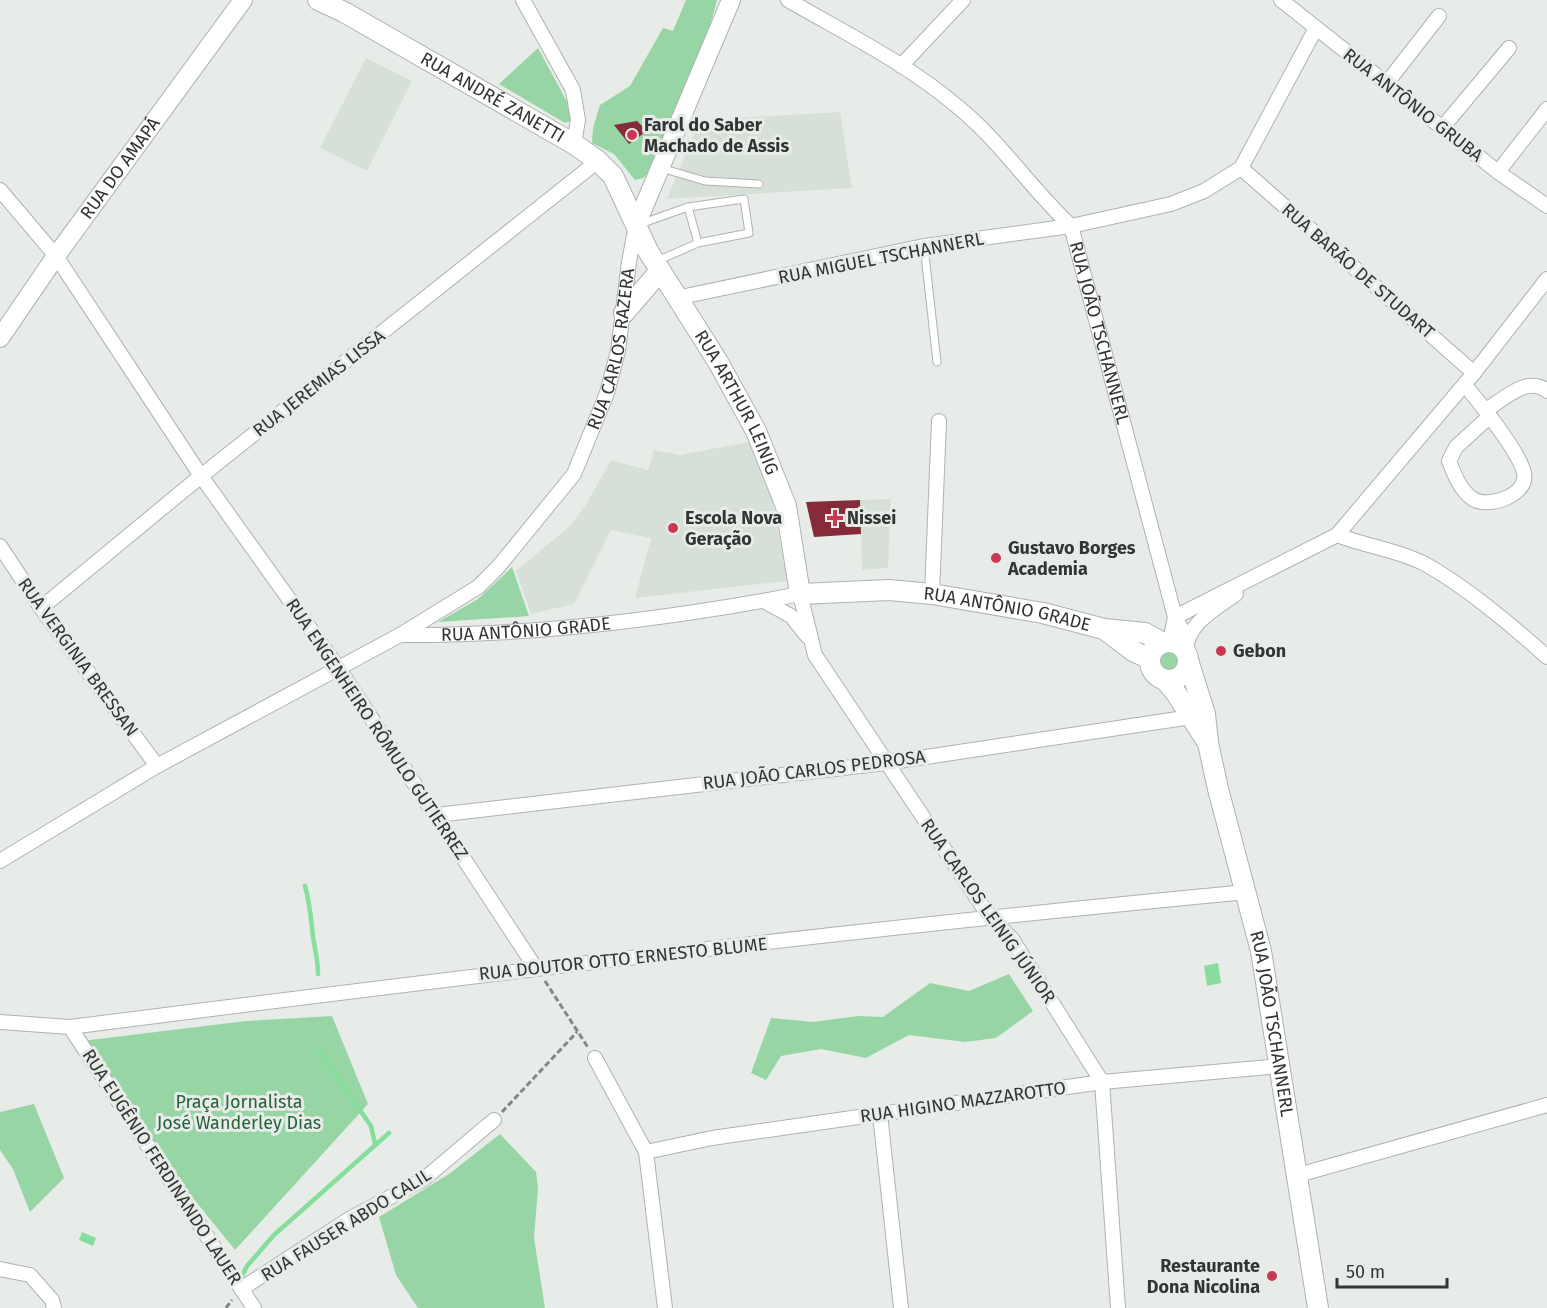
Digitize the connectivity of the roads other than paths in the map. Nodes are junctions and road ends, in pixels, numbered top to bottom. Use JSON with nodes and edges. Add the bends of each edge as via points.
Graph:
{"nodes":[{"id":1,"x":243,"y":0,"type":"edge"},
{"id":2,"x":318,"y":0,"type":"edge"},
{"id":3,"x":523,"y":0,"type":"edge"},
{"id":4,"x":731,"y":0,"type":"edge"},
{"id":5,"x":788,"y":0,"type":"edge"},
{"id":6,"x":963,"y":0,"type":"edge"},
{"id":7,"x":1281,"y":0,"type":"edge"},
{"id":8,"x":1439,"y":16,"type":"dead end"},
{"id":9,"x":1316,"y":28,"type":"junction"},
{"id":10,"x":1509,"y":48,"type":"dead end"},
{"id":11,"x":901,"y":66,"type":"junction"},
{"id":12,"x":1386,"y":84,"type":"junction"},
{"id":13,"x":1547,"y":109,"type":"edge"},
{"id":14,"x":1442,"y":128,"type":"junction"},
{"id":15,"x":574,"y":144,"type":"junction"},
{"id":16,"x":598,"y":161,"type":"junction"},
{"id":17,"x":661,"y":168,"type":"junction"},
{"id":18,"x":1241,"y":168,"type":"junction"},
{"id":19,"x":1498,"y":172,"type":"junction"},
{"id":20,"x":759,"y":184,"type":"dead end"},
{"id":21,"x":0,"y":190,"type":"edge"},
{"id":22,"x":1547,"y":206,"type":"edge"},
{"id":23,"x":688,"y":207,"type":"junction"},
{"id":24,"x":636,"y":225,"type":"junction"},
{"id":25,"x":1071,"y":226,"type":"junction"},
{"id":26,"x":698,"y":243,"type":"junction"},
{"id":27,"x":924,"y":246,"type":"junction"},
{"id":28,"x":56,"y":256,"type":"junction"},
{"id":29,"x":658,"y":267,"type":"junction"},
{"id":30,"x":1547,"y":279,"type":"edge"},
{"id":31,"x":676,"y":298,"type":"junction"},
{"id":32,"x":624,"y":313,"type":"junction"},
{"id":33,"x":0,"y":338,"type":"edge"},
{"id":34,"x":937,"y":362,"type":"dead end"},
{"id":35,"x":1474,"y":374,"type":"junction"},
{"id":36,"x":1465,"y":385,"type":"junction"},
{"id":37,"x":1547,"y":391,"type":"edge"},
{"id":38,"x":1488,"y":413,"type":"junction"},
{"id":39,"x":939,"y":421,"type":"dead end"},
{"id":40,"x":201,"y":476,"type":"junction"},
{"id":41,"x":1337,"y":535,"type":"junction"},
{"id":42,"x":0,"y":546,"type":"edge"},
{"id":43,"x":1272,"y":569,"type":"junction"},
{"id":44,"x":800,"y":594,"type":"junction"},
{"id":45,"x":932,"y":594,"type":"junction"},
{"id":46,"x":764,"y":601,"type":"junction"},
{"id":47,"x":41,"y":608,"type":"junction"},
{"id":48,"x":1175,"y":617,"type":"junction"},
{"id":49,"x":1104,"y":629,"type":"junction"},
{"id":50,"x":400,"y":635,"type":"junction"},
{"id":51,"x":810,"y":640,"type":"junction"},
{"id":52,"x":1179,"y":647,"type":"junction"},
{"id":53,"x":1547,"y":657,"type":"edge"},
{"id":54,"x":1150,"y":658,"type":"junction"},
{"id":55,"x":339,"y":669,"type":"junction"},
{"id":56,"x":1165,"y":680,"type":"junction"},
{"id":57,"x":1191,"y":717,"type":"junction"},
{"id":58,"x":1208,"y":743,"type":"junction"},
{"id":59,"x":886,"y":763,"type":"junction"},
{"id":60,"x":157,"y":766,"type":"junction"},
{"id":61,"x":436,"y":815,"type":"junction"},
{"id":62,"x":0,"y":861,"type":"edge"},
{"id":63,"x":1247,"y":892,"type":"junction"},
{"id":64,"x":989,"y":916,"type":"junction"},
{"id":65,"x":536,"y":967,"type":"junction"},
{"id":66,"x":0,"y":1022,"type":"edge"},
{"id":67,"x":70,"y":1027,"type":"junction"},
{"id":68,"x":595,"y":1058,"type":"road end"},
{"id":69,"x":1281,"y":1066,"type":"junction"},
{"id":70,"x":1102,"y":1082,"type":"junction"},
{"id":71,"x":1547,"y":1105,"type":"edge"},
{"id":72,"x":880,"y":1114,"type":"junction"},
{"id":73,"x":494,"y":1120,"type":"road end"},
{"id":74,"x":646,"y":1152,"type":"junction"},
{"id":75,"x":1298,"y":1175,"type":"junction"},
{"id":76,"x":0,"y":1269,"type":"edge"},
{"id":77,"x":241,"y":1289,"type":"junction"},
{"id":78,"x":54,"y":1308,"type":"edge"},
{"id":79,"x":254,"y":1308,"type":"edge"},
{"id":80,"x":665,"y":1308,"type":"edge"},
{"id":81,"x":901,"y":1308,"type":"edge"},
{"id":82,"x":1118,"y":1308,"type":"edge"},
{"id":83,"x":1318,"y":1308,"type":"edge"}],
"edges":[{"from":1,"to":28,"type":"street","name":"RUA DO AMAPÁ"},
{"from":2,"to":15,"type":"main road","name":"RUA ANDRÉ ZANETTI"},
{"from":3,"to":15,"type":"street","via":[[573,90],[578,120]]},
{"from":4,"to":17,"type":"street","name":"RUA CARLOS RAZERA"},
{"from":5,"to":11,"type":"street","name":"RUA JOÃO TSCHANNERL"},
{"from":6,"to":11,"type":"street"},
{"from":7,"to":9,"type":"street","name":"RUA ANTÔNIO GRUBA"},
{"from":8,"to":12,"type":"street"},
{"from":9,"to":12,"type":"street","name":"RUA ANTÔNIO GRUBA"},
{"from":9,"to":18,"type":"street","name":"RUA MIGUEL TSCHANNERL"},
{"from":10,"to":14,"type":"street"},
{"from":11,"to":25,"type":"street","name":"RUA JOÃO TSCHANNERL","via":[[958,107],[1023,171],[1039,194]]},
{"from":12,"to":14,"type":"street","name":"RUA ANTÔNIO GRUBA"},
{"from":13,"to":19,"type":"street"},
{"from":14,"to":19,"type":"street","name":"RUA ANTÔNIO GRUBA"},
{"from":15,"to":16,"type":"main road","name":"RUA ANDRÉ ZANETTI"},
{"from":16,"to":24,"type":"main road","name":"RUA ANDRÉ ZANETTI","via":[[614,176]]},
{"from":16,"to":40,"type":"street","name":"RUA JEREMIAS LISSA"},
{"from":17,"to":20,"type":"lane","via":[[705,181]]},
{"from":17,"to":24,"type":"street","name":"RUA CARLOS RAZERA"},
{"from":18,"to":25,"type":"street","name":"RUA MIGUEL TSCHANNERL","via":[[1204,191],[1171,204]]},
{"from":18,"to":35,"type":"street","name":"RUA BARÃO DE STUDART"},
{"from":19,"to":22,"type":"street","name":"RUA ANTÔNIO GRUBA"},
{"from":21,"to":28,"type":"street","name":"RUA ENGENHEIRO RÔMULO GUTIERREZ"},
{"from":23,"to":24,"type":"lane"},
{"from":23,"to":26,"type":"lane"},
{"from":23,"to":26,"type":"lane","via":[[744,199],[747,209],[749,233]]},
{"from":24,"to":29,"type":"main road","name":"RUA ARTHUR LEINIG"},
{"from":24,"to":32,"type":"street","name":"RUA CARLOS RAZERA"},
{"from":25,"to":27,"type":"street","name":"RUA MIGUEL TSCHANNERL"},
{"from":25,"to":48,"type":"street","name":"RUA JOÃO TSCHANNERL"},
{"from":26,"to":29,"type":"lane"},
{"from":27,"to":31,"type":"street","name":"RUA MIGUEL TSCHANNERL"},
{"from":27,"to":34,"type":"lane"},
{"from":28,"to":33,"type":"street","name":"RUA DO AMAPÁ"},
{"from":28,"to":40,"type":"street","name":"RUA ENGENHEIRO RÔMULO GUTIERREZ"},
{"from":29,"to":31,"type":"main road","name":"RUA ARTHUR LEINIG"},
{"from":29,"to":32,"type":"main road"},
{"from":30,"to":35,"type":"street"},
{"from":31,"to":44,"type":"main road","name":"RUA ARTHUR LEINIG","via":[[742,404],[772,468],[786,507]]},
{"from":32,"to":50,"type":"street","name":"RUA CARLOS RAZERA","via":[[607,393],[574,474],[533,528],[478,587]]},
{"from":35,"to":36,"type":"street"},
{"from":36,"to":38,"type":"street"},
{"from":36,"to":41,"type":"street"},
{"from":37,"to":38,"type":"street","via":[[1527,385]]},
{"from":38,"to":38,"type":"street","via":[[1524,471],[1525,482],[1517,494],[1486,502],[1474,500],[1457,482],[1449,461],[1456,447]]},
{"from":39,"to":45,"type":"street"},
{"from":40,"to":47,"type":"street","name":"RUA JEREMIAS LISSA"},
{"from":40,"to":55,"type":"street","name":"RUA ENGENHEIRO RÔMULO GUTIERREZ"},
{"from":41,"to":43,"type":"street"},
{"from":41,"to":53,"type":"street","via":[[1421,563]]},
{"from":42,"to":47,"type":"street","name":"RUA VERGINIA BRESSAN"},
{"from":43,"to":48,"type":"street"},
{"from":43,"to":52,"type":"street","via":[[1195,626]]},
{"from":44,"to":45,"type":"main road","name":"RUA ANTÔNIO GRADE","via":[[889,590]]},
{"from":44,"to":46,"type":"street","name":"RUA ANTÔNIO GRADE"},
{"from":44,"to":51,"type":"street","name":"RUA CARLOS LEINIG JÚNIOR"},
{"from":45,"to":49,"type":"main road","name":"RUA ANTÔNIO GRADE","via":[[1043,613]]},
{"from":46,"to":50,"type":"street","name":"RUA ANTÔNIO GRADE","via":[[522,632]]},
{"from":46,"to":51,"type":"street","name":"RUA CARLOS LEINIG JÚNIOR","via":[[791,616]]},
{"from":47,"to":60,"type":"street","name":"RUA VERGINIA BRESSAN"},
{"from":48,"to":52,"type":"street","name":"RUA JOÃO TSCHANNERL"},
{"from":49,"to":52,"type":"main road","name":"RUA ANTÔNIO GRADE","via":[[1145,633]]},
{"from":49,"to":54,"type":"main road","name":"RUA ANTÔNIO GRADE","via":[[1133,651]]},
{"from":50,"to":55,"type":"street","name":"RUA ANTÔNIO GRADE"},
{"from":51,"to":59,"type":"street","name":"RUA CARLOS LEINIG JÚNIOR"},
{"from":52,"to":54,"type":"main road","via":[[1157,646]]},
{"from":52,"to":56,"type":"main road","via":[[1184,673]]},
{"from":52,"to":58,"type":"main road","name":"RUA JOÃO TSCHANNERL","via":[[1205,714]]},
{"from":54,"to":56,"type":"main road","via":[[1153,672]]},
{"from":55,"to":60,"type":"street","name":"RUA ANTÔNIO GRADE"},
{"from":55,"to":61,"type":"street","name":"RUA ENGENHEIRO RÔMULO GUTIERREZ"},
{"from":56,"to":57,"type":"main road","name":"RUA JOÃO TSCHANNERL"},
{"from":57,"to":58,"type":"main road","name":"RUA JOÃO TSCHANNERL"},
{"from":57,"to":59,"type":"street","name":"RUA JOÃO CARLOS PEDROSA"},
{"from":58,"to":63,"type":"main road","name":"RUA JOÃO TSCHANNERL"},
{"from":59,"to":61,"type":"street","name":"RUA JOÃO CARLOS PEDROSA"},
{"from":59,"to":64,"type":"street","name":"RUA CARLOS LEINIG JÚNIOR"},
{"from":60,"to":62,"type":"street","name":"RUA ANTÔNIO GRADE"},
{"from":61,"to":65,"type":"street","name":"RUA ENGENHEIRO RÔMULO GUTIERREZ"},
{"from":63,"to":64,"type":"street","name":"RUA DOUTOR OTTO ERNESTO BLUME"},
{"from":63,"to":69,"type":"main road","name":"RUA JOÃO TSCHANNERL"},
{"from":64,"to":65,"type":"street","name":"RUA DOUTOR OTTO ERNESTO BLUME"},
{"from":64,"to":70,"type":"street","name":"RUA CARLOS LEINIG JÚNIOR","via":[[1012,939]]},
{"from":65,"to":67,"type":"street","name":"RUA DOUTOR OTTO ERNESTO BLUME"},
{"from":66,"to":67,"type":"street","name":"RUA DOUTOR OTTO ERNESTO BLUME"},
{"from":67,"to":77,"type":"street","name":"RUA EUGÊNIO FERDINANDO LAUER"},
{"from":68,"to":74,"type":"street"},
{"from":69,"to":70,"type":"street","name":"RUA HIGINO MAZZAROTTO"},
{"from":69,"to":75,"type":"main road","name":"RUA JOÃO TSCHANNERL"},
{"from":70,"to":72,"type":"street","name":"RUA HIGINO MAZZAROTTO"},
{"from":70,"to":82,"type":"street","name":"RUA CARLOS LEINIG JÚNIOR"},
{"from":71,"to":75,"type":"street"},
{"from":72,"to":74,"type":"street","name":"RUA HIGINO MAZZAROTTO","via":[[712,1138]]},
{"from":72,"to":81,"type":"street"},
{"from":73,"to":77,"type":"street","name":"RUA FAUSER ABDO CALIL","via":[[424,1179],[351,1218]]},
{"from":74,"to":80,"type":"street"},
{"from":75,"to":83,"type":"main road","name":"RUA JOÃO TSCHANNERL"},
{"from":76,"to":78,"type":"street","via":[[30,1275],[52,1300]]},
{"from":77,"to":79,"type":"street","name":"RUA EUGÊNIO FERDINANDO LAUER"}]}
